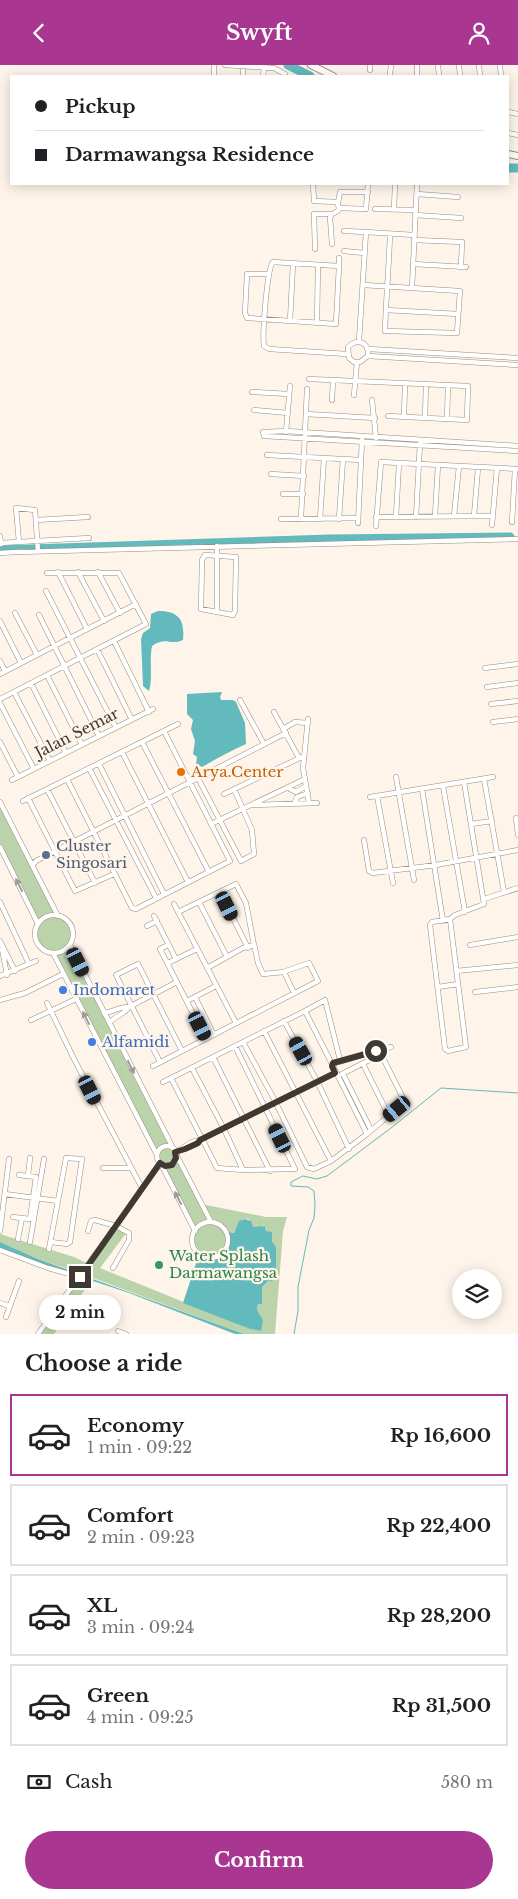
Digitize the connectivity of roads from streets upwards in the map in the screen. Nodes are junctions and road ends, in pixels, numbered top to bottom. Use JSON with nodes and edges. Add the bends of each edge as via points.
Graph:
{"nodes":[{"id":1,"x":225,"y":65,"type":"edge"},
{"id":2,"x":311,"y":65,"type":"edge"},
{"id":3,"x":391,"y":65,"type":"edge"},
{"id":4,"x":243,"y":66,"type":"edge"},
{"id":5,"x":264,"y":68,"type":"junction"},
{"id":6,"x":390,"y":74,"type":"dead end"},
{"id":7,"x":263,"y":75,"type":"edge"},
{"id":8,"x":285,"y":75,"type":"edge"},
{"id":9,"x":331,"y":75,"type":"edge"},
{"id":10,"x":313,"y":185,"type":"edge"},
{"id":11,"x":368,"y":185,"type":"edge"},
{"id":12,"x":395,"y":185,"type":"edge"},
{"id":13,"x":417,"y":185,"type":"edge"},
{"id":14,"x":368,"y":193,"type":"junction"},
{"id":15,"x":416,"y":194,"type":"junction"},
{"id":16,"x":458,"y":197,"type":"dead end"},
{"id":17,"x":338,"y":205,"type":"junction"},
{"id":18,"x":374,"y":209,"type":"dead end"},
{"id":19,"x":394,"y":209,"type":"junction"},
{"id":20,"x":416,"y":213,"type":"junction"},
{"id":21,"x":332,"y":214,"type":"junction"},
{"id":22,"x":461,"y":218,"type":"dead end"},
{"id":23,"x":344,"y":231,"type":"dead end"},
{"id":24,"x":366,"y":232,"type":"junction"},
{"id":25,"x":390,"y":233,"type":"junction"},
{"id":26,"x":414,"y":237,"type":"junction"},
{"id":27,"x":332,"y":244,"type":"dead end"},
{"id":28,"x":315,"y":249,"type":"dead end"},
{"id":29,"x":344,"y":251,"type":"dead end"},
{"id":30,"x":364,"y":253,"type":"junction"},
{"id":31,"x":339,"y":257,"type":"dead end"},
{"id":32,"x":293,"y":264,"type":"junction"},
{"id":33,"x":413,"y":264,"type":"junction"},
{"id":34,"x":318,"y":265,"type":"junction"},
{"id":35,"x":339,"y":266,"type":"junction"},
{"id":36,"x":269,"y":274,"type":"junction"},
{"id":37,"x":362,"y":285,"type":"junction"},
{"id":38,"x":387,"y":287,"type":"junction"},
{"id":39,"x":412,"y":288,"type":"junction"},
{"id":40,"x":386,"y":310,"type":"junction"},
{"id":41,"x":458,"y":314,"type":"junction"},
{"id":42,"x":265,"y":319,"type":"junction"},
{"id":43,"x":290,"y":321,"type":"junction"},
{"id":44,"x":317,"y":323,"type":"junction"},
{"id":45,"x":359,"y":341,"type":"junction"},
{"id":46,"x":369,"y":349,"type":"junction"},
{"id":47,"x":348,"y":354,"type":"junction"},
{"id":48,"x":368,"y":356,"type":"junction"},
{"id":49,"x":518,"y":358,"type":"edge"},
{"id":50,"x":357,"y":362,"type":"junction"},
{"id":51,"x":518,"y":365,"type":"edge"},
{"id":52,"x":309,"y":379,"type":"dead end"},
{"id":53,"x":333,"y":380,"type":"junction"},
{"id":54,"x":355,"y":382,"type":"junction"},
{"id":55,"x":405,"y":384,"type":"junction"},
{"id":56,"x":426,"y":385,"type":"junction"},
{"id":57,"x":448,"y":385,"type":"junction"},
{"id":58,"x":290,"y":386,"type":"dead end"},
{"id":59,"x":307,"y":389,"type":"dead end"},
{"id":60,"x":252,"y":392,"type":"dead end"},
{"id":61,"x":289,"y":394,"type":"junction"},
{"id":62,"x":354,"y":395,"type":"dead end"},
{"id":63,"x":332,"y":400,"type":"dead end"},
{"id":64,"x":372,"y":400,"type":"dead end"},
{"id":65,"x":254,"y":411,"type":"dead end"},
{"id":66,"x":288,"y":413,"type":"junction"},
{"id":67,"x":306,"y":414,"type":"junction"},
{"id":68,"x":388,"y":417,"type":"dead end"},
{"id":69,"x":404,"y":417,"type":"junction"},
{"id":70,"x":375,"y":418,"type":"junction"},
{"id":71,"x":425,"y":418,"type":"junction"},
{"id":72,"x":447,"y":419,"type":"junction"},
{"id":73,"x":306,"y":435,"type":"junction"},
{"id":74,"x":376,"y":437,"type":"junction"},
{"id":75,"x":362,"y":439,"type":"junction"},
{"id":76,"x":420,"y":443,"type":"junction"},
{"id":77,"x":518,"y":446,"type":"edge"},
{"id":78,"x":502,"y":448,"type":"junction"},
{"id":79,"x":518,"y":451,"type":"edge"},
{"id":80,"x":267,"y":455,"type":"dead end"},
{"id":81,"x":305,"y":457,"type":"junction"},
{"id":82,"x":324,"y":458,"type":"junction"},
{"id":83,"x":342,"y":459,"type":"junction"},
{"id":84,"x":361,"y":460,"type":"junction"},
{"id":85,"x":399,"y":463,"type":"junction"},
{"id":86,"x":420,"y":464,"type":"junction"},
{"id":87,"x":438,"y":465,"type":"junction"},
{"id":88,"x":459,"y":466,"type":"junction"},
{"id":89,"x":478,"y":468,"type":"junction"},
{"id":90,"x":497,"y":468,"type":"junction"},
{"id":91,"x":516,"y":469,"type":"edge"},
{"id":92,"x":271,"y":474,"type":"dead end"},
{"id":93,"x":304,"y":476,"type":"junction"},
{"id":94,"x":283,"y":494,"type":"dead end"},
{"id":95,"x":303,"y":495,"type":"junction"},
{"id":96,"x":435,"y":516,"type":"junction"},
{"id":97,"x":454,"y":516,"type":"junction"},
{"id":98,"x":474,"y":516,"type":"junction"},
{"id":99,"x":492,"y":516,"type":"junction"},
{"id":100,"x":518,"y":516,"type":"edge"},
{"id":101,"x":88,"y":517,"type":"dead end"},
{"id":102,"x":376,"y":517,"type":"junction"},
{"id":103,"x":396,"y":517,"type":"junction"},
{"id":104,"x":416,"y":517,"type":"junction"},
{"id":105,"x":512,"y":517,"type":"junction"},
{"id":106,"x":281,"y":519,"type":"dead end"},
{"id":107,"x":302,"y":519,"type":"junction"},
{"id":108,"x":320,"y":519,"type":"junction"},
{"id":109,"x":339,"y":519,"type":"junction"},
{"id":110,"x":36,"y":521,"type":"junction"},
{"id":111,"x":512,"y":522,"type":"dead end"},
{"id":112,"x":492,"y":525,"type":"dead end"},
{"id":113,"x":376,"y":526,"type":"dead end"},
{"id":114,"x":0,"y":536,"type":"edge"},
{"id":115,"x":89,"y":538,"type":"dead end"},
{"id":116,"x":518,"y":539,"type":"edge"},
{"id":117,"x":38,"y":540,"type":"junction"},
{"id":118,"x":19,"y":542,"type":"junction"},
{"id":119,"x":0,"y":544,"type":"edge"},
{"id":120,"x":217,"y":547,"type":"junction"},
{"id":121,"x":38,"y":550,"type":"junction"},
{"id":122,"x":0,"y":553,"type":"edge"},
{"id":123,"x":217,"y":555,"type":"junction"},
{"id":124,"x":78,"y":572,"type":"junction"},
{"id":125,"x":98,"y":572,"type":"junction"},
{"id":126,"x":47,"y":573,"type":"dead end"},
{"id":127,"x":58,"y":573,"type":"junction"},
{"id":128,"x":46,"y":591,"type":"dead end"},
{"id":129,"x":136,"y":604,"type":"junction"},
{"id":130,"x":217,"y":612,"type":"junction"},
{"id":131,"x":15,"y":613,"type":"dead end"},
{"id":132,"x":120,"y":613,"type":"junction"},
{"id":133,"x":39,"y":615,"type":"dead end"},
{"id":134,"x":0,"y":621,"type":"edge"},
{"id":135,"x":104,"y":621,"type":"junction"},
{"id":136,"x":87,"y":629,"type":"junction"},
{"id":137,"x":71,"y":637,"type":"junction"},
{"id":138,"x":114,"y":641,"type":"junction"},
{"id":139,"x":54,"y":646,"type":"junction"},
{"id":140,"x":97,"y":649,"type":"junction"},
{"id":141,"x":38,"y":655,"type":"junction"},
{"id":142,"x":81,"y":658,"type":"junction"},
{"id":143,"x":0,"y":661,"type":"edge"},
{"id":144,"x":21,"y":663,"type":"junction"},
{"id":145,"x":518,"y":664,"type":"edge"},
{"id":146,"x":65,"y":666,"type":"junction"},
{"id":147,"x":486,"y":668,"type":"dead end"},
{"id":148,"x":5,"y":671,"type":"junction"},
{"id":149,"x":0,"y":674,"type":"edge"},
{"id":150,"x":47,"y":675,"type":"junction"},
{"id":151,"x":31,"y":683,"type":"junction"},
{"id":152,"x":518,"y":683,"type":"edge"},
{"id":153,"x":488,"y":687,"type":"dead end"},
{"id":154,"x":14,"y":692,"type":"junction"},
{"id":155,"x":0,"y":699,"type":"edge"},
{"id":156,"x":240,"y":701,"type":"dead end"},
{"id":157,"x":518,"y":701,"type":"edge"},
{"id":158,"x":0,"y":703,"type":"edge"},
{"id":159,"x":491,"y":704,"type":"dead end"},
{"id":160,"x":274,"y":712,"type":"dead end"},
{"id":161,"x":518,"y":719,"type":"edge"},
{"id":162,"x":132,"y":720,"type":"junction"},
{"id":163,"x":493,"y":722,"type":"dead end"},
{"id":164,"x":178,"y":724,"type":"dead end"},
{"id":165,"x":116,"y":728,"type":"junction"},
{"id":166,"x":164,"y":731,"type":"junction"},
{"id":167,"x":284,"y":731,"type":"junction"},
{"id":168,"x":99,"y":736,"type":"junction"},
{"id":169,"x":0,"y":742,"type":"edge"},
{"id":170,"x":142,"y":742,"type":"junction"},
{"id":171,"x":264,"y":744,"type":"junction"},
{"id":172,"x":82,"y":745,"type":"junction"},
{"id":173,"x":122,"y":752,"type":"junction"},
{"id":174,"x":66,"y":753,"type":"junction"},
{"id":175,"x":304,"y":756,"type":"junction"},
{"id":176,"x":299,"y":758,"type":"junction"},
{"id":177,"x":50,"y":761,"type":"junction"},
{"id":178,"x":99,"y":763,"type":"junction"},
{"id":179,"x":89,"y":768,"type":"junction"},
{"id":180,"x":34,"y":769,"type":"junction"},
{"id":181,"x":18,"y":777,"type":"junction"},
{"id":182,"x":396,"y":777,"type":"dead end"},
{"id":183,"x":493,"y":777,"type":"dead end"},
{"id":184,"x":198,"y":778,"type":"junction"},
{"id":185,"x":67,"y":779,"type":"junction"},
{"id":186,"x":305,"y":779,"type":"junction"},
{"id":187,"x":484,"y":779,"type":"junction"},
{"id":188,"x":12,"y":780,"type":"dead end"},
{"id":189,"x":190,"y":782,"type":"junction"},
{"id":190,"x":464,"y":782,"type":"junction"},
{"id":191,"x":306,"y":786,"type":"junction"},
{"id":192,"x":443,"y":786,"type":"junction"},
{"id":193,"x":289,"y":787,"type":"junction"},
{"id":194,"x":48,"y":789,"type":"junction"},
{"id":195,"x":234,"y":789,"type":"junction"},
{"id":196,"x":422,"y":789,"type":"junction"},
{"id":197,"x":398,"y":792,"type":"junction"},
{"id":198,"x":168,"y":793,"type":"junction"},
{"id":199,"x":308,"y":793,"type":"junction"},
{"id":200,"x":224,"y":794,"type":"dead end"},
{"id":201,"x":377,"y":796,"type":"junction"},
{"id":202,"x":268,"y":797,"type":"junction"},
{"id":203,"x":370,"y":797,"type":"dead end"},
{"id":204,"x":0,"y":802,"type":"edge"},
{"id":205,"x":148,"y":803,"type":"junction"},
{"id":206,"x":309,"y":803,"type":"junction"},
{"id":207,"x":317,"y":803,"type":"dead end"},
{"id":208,"x":294,"y":804,"type":"junction"},
{"id":209,"x":250,"y":805,"type":"junction"},
{"id":210,"x":270,"y":805,"type":"junction"},
{"id":211,"x":242,"y":809,"type":"junction"},
{"id":212,"x":124,"y":815,"type":"junction"},
{"id":213,"x":516,"y":818,"type":"dead end"},
{"id":214,"x":116,"y":820,"type":"junction"},
{"id":215,"x":220,"y":820,"type":"junction"},
{"id":216,"x":492,"y":821,"type":"junction"},
{"id":217,"x":211,"y":824,"type":"junction"},
{"id":218,"x":471,"y":824,"type":"junction"},
{"id":219,"x":92,"y":831,"type":"junction"},
{"id":220,"x":518,"y":835,"type":"edge"},
{"id":221,"x":364,"y":840,"type":"dead end"},
{"id":222,"x":73,"y":841,"type":"junction"},
{"id":223,"x":0,"y":847,"type":"edge"},
{"id":224,"x":518,"y":850,"type":"edge"},
{"id":225,"x":53,"y":851,"type":"junction"},
{"id":226,"x":498,"y":854,"type":"junction"},
{"id":227,"x":476,"y":857,"type":"junction"},
{"id":228,"x":33,"y":861,"type":"junction"},
{"id":229,"x":455,"y":861,"type":"junction"},
{"id":230,"x":436,"y":865,"type":"junction"},
{"id":231,"x":412,"y":868,"type":"junction"},
{"id":232,"x":391,"y":871,"type":"junction"},
{"id":233,"x":209,"y":872,"type":"junction"},
{"id":234,"x":114,"y":874,"type":"junction"},
{"id":235,"x":414,"y":880,"type":"dead end"},
{"id":236,"x":188,"y":882,"type":"junction"},
{"id":237,"x":95,"y":883,"type":"junction"},
{"id":238,"x":393,"y":883,"type":"dead end"},
{"id":239,"x":518,"y":888,"type":"edge"},
{"id":240,"x":220,"y":892,"type":"junction"},
{"id":241,"x":504,"y":892,"type":"junction"},
{"id":242,"x":164,"y":894,"type":"junction"},
{"id":243,"x":156,"y":898,"type":"junction"},
{"id":244,"x":484,"y":899,"type":"junction"},
{"id":245,"x":0,"y":902,"type":"edge"},
{"id":246,"x":198,"y":903,"type":"junction"},
{"id":247,"x":174,"y":904,"type":"dead end"},
{"id":248,"x":465,"y":911,"type":"junction"},
{"id":249,"x":178,"y":912,"type":"junction"},
{"id":250,"x":58,"y":916,"type":"junction"},
{"id":251,"x":154,"y":916,"type":"dead end"},
{"id":252,"x":450,"y":919,"type":"junction"},
{"id":253,"x":156,"y":921,"type":"junction"},
{"id":254,"x":443,"y":921,"type":"junction"},
{"id":255,"x":38,"y":924,"type":"junction"},
{"id":256,"x":147,"y":926,"type":"dead end"},
{"id":257,"x":518,"y":937,"type":"edge"},
{"id":258,"x":0,"y":941,"type":"edge"},
{"id":259,"x":254,"y":944,"type":"junction"},
{"id":260,"x":70,"y":945,"type":"junction"},
{"id":261,"x":168,"y":945,"type":"junction"},
{"id":262,"x":470,"y":945,"type":"dead end"},
{"id":263,"x":2,"y":948,"type":"edge"},
{"id":264,"x":248,"y":948,"type":"junction"},
{"id":265,"x":197,"y":949,"type":"junction"},
{"id":266,"x":53,"y":953,"type":"junction"},
{"id":267,"x":227,"y":957,"type":"junction"},
{"id":268,"x":176,"y":959,"type":"junction"},
{"id":269,"x":36,"y":961,"type":"dead end"},
{"id":270,"x":168,"y":963,"type":"junction"},
{"id":271,"x":29,"y":964,"type":"junction"},
{"id":272,"x":518,"y":965,"type":"edge"},
{"id":273,"x":207,"y":968,"type":"junction"},
{"id":274,"x":15,"y":971,"type":"junction"},
{"id":275,"x":456,"y":971,"type":"junction"},
{"id":276,"x":283,"y":972,"type":"junction"},
{"id":277,"x":63,"y":974,"type":"junction"},
{"id":278,"x":7,"y":975,"type":"junction"},
{"id":279,"x":0,"y":976,"type":"edge"},
{"id":280,"x":177,"y":982,"type":"junction"},
{"id":281,"x":458,"y":984,"type":"junction"},
{"id":282,"x":216,"y":986,"type":"junction"},
{"id":283,"x":438,"y":987,"type":"junction"},
{"id":284,"x":518,"y":987,"type":"edge"},
{"id":285,"x":475,"y":992,"type":"dead end"},
{"id":286,"x":294,"y":993,"type":"junction"},
{"id":287,"x":154,"y":994,"type":"junction"},
{"id":288,"x":332,"y":996,"type":"dead end"},
{"id":289,"x":195,"y":997,"type":"junction"},
{"id":290,"x":76,"y":999,"type":"junction"},
{"id":291,"x":0,"y":1000,"type":"edge"},
{"id":292,"x":325,"y":1000,"type":"junction"},
{"id":293,"x":187,"y":1001,"type":"junction"},
{"id":294,"x":47,"y":1003,"type":"dead end"},
{"id":295,"x":130,"y":1006,"type":"junction"},
{"id":296,"x":50,"y":1011,"type":"junction"},
{"id":297,"x":305,"y":1011,"type":"junction"},
{"id":298,"x":104,"y":1013,"type":"junction"},
{"id":299,"x":113,"y":1015,"type":"junction"},
{"id":300,"x":31,"y":1020,"type":"dead end"},
{"id":301,"x":284,"y":1021,"type":"junction"},
{"id":302,"x":109,"y":1023,"type":"junction"},
{"id":303,"x":236,"y":1023,"type":"junction"},
{"id":304,"x":264,"y":1031,"type":"junction"},
{"id":305,"x":214,"y":1035,"type":"junction"},
{"id":306,"x":206,"y":1039,"type":"junction"},
{"id":307,"x":243,"y":1042,"type":"junction"},
{"id":308,"x":235,"y":1046,"type":"junction"},
{"id":309,"x":391,"y":1047,"type":"dead end"},
{"id":310,"x":182,"y":1051,"type":"junction"},
{"id":311,"x":379,"y":1053,"type":"junction"},
{"id":312,"x":213,"y":1057,"type":"junction"},
{"id":313,"x":340,"y":1061,"type":"junction"},
{"id":314,"x":160,"y":1062,"type":"junction"},
{"id":315,"x":332,"y":1064,"type":"junction"},
{"id":316,"x":363,"y":1064,"type":"junction"},
{"id":317,"x":153,"y":1065,"type":"dead end"},
{"id":318,"x":192,"y":1067,"type":"junction"},
{"id":319,"x":343,"y":1074,"type":"junction"},
{"id":320,"x":336,"y":1075,"type":"junction"},
{"id":321,"x":171,"y":1078,"type":"junction"},
{"id":322,"x":318,"y":1081,"type":"junction"},
{"id":323,"x":163,"y":1082,"type":"dead end"},
{"id":324,"x":296,"y":1091,"type":"junction"},
{"id":325,"x":275,"y":1101,"type":"junction"},
{"id":326,"x":265,"y":1107,"type":"junction"},
{"id":327,"x":389,"y":1116,"type":"junction"},
{"id":328,"x":245,"y":1118,"type":"junction"},
{"id":329,"x":224,"y":1129,"type":"junction"},
{"id":330,"x":372,"y":1130,"type":"junction"},
{"id":331,"x":367,"y":1134,"type":"junction"},
{"id":332,"x":202,"y":1139,"type":"junction"},
{"id":333,"x":349,"y":1149,"type":"junction"},
{"id":334,"x":175,"y":1152,"type":"junction"},
{"id":335,"x":157,"y":1155,"type":"junction"},
{"id":336,"x":30,"y":1158,"type":"dead end"},
{"id":337,"x":9,"y":1159,"type":"dead end"},
{"id":338,"x":44,"y":1159,"type":"dead end"},
{"id":339,"x":331,"y":1161,"type":"junction"},
{"id":340,"x":160,"y":1164,"type":"junction"},
{"id":341,"x":307,"y":1167,"type":"junction"},
{"id":342,"x":103,"y":1168,"type":"dead end"},
{"id":343,"x":131,"y":1168,"type":"junction"},
{"id":344,"x":295,"y":1169,"type":"junction"},
{"id":345,"x":244,"y":1170,"type":"junction"},
{"id":346,"x":270,"y":1171,"type":"junction"},
{"id":347,"x":19,"y":1175,"type":"dead end"},
{"id":348,"x":28,"y":1176,"type":"junction"},
{"id":349,"x":142,"y":1188,"type":"junction"},
{"id":350,"x":5,"y":1195,"type":"junction"},
{"id":351,"x":35,"y":1198,"type":"junction"},
{"id":352,"x":58,"y":1201,"type":"junction"},
{"id":353,"x":13,"y":1217,"type":"dead end"},
{"id":354,"x":22,"y":1218,"type":"junction"},
{"id":355,"x":211,"y":1222,"type":"junction"},
{"id":356,"x":116,"y":1226,"type":"junction"},
{"id":357,"x":0,"y":1231,"type":"edge"},
{"id":358,"x":88,"y":1231,"type":"dead end"},
{"id":359,"x":195,"y":1231,"type":"junction"},
{"id":360,"x":18,"y":1239,"type":"dead end"},
{"id":361,"x":30,"y":1242,"type":"dead end"},
{"id":362,"x":51,"y":1242,"type":"junction"},
{"id":363,"x":50,"y":1249,"type":"dead end"},
{"id":364,"x":0,"y":1250,"type":"edge"},
{"id":365,"x":113,"y":1267,"type":"dead end"},
{"id":366,"x":80,"y":1277,"type":"junction"},
{"id":367,"x":19,"y":1281,"type":"dead end"},
{"id":368,"x":0,"y":1303,"type":"edge"},
{"id":369,"x":9,"y":1306,"type":"junction"},
{"id":370,"x":6,"y":1317,"type":"dead end"},
{"id":371,"x":118,"y":1331,"type":"dead end"},
{"id":372,"x":38,"y":1334,"type":"edge"},
{"id":373,"x":126,"y":1334,"type":"edge"}],
"edges":[{"from":1,"to":4,"type":"street"},
{"from":2,"to":9,"type":"street"},
{"from":3,"to":6,"type":"street"},
{"from":4,"to":5,"type":"street"},
{"from":5,"to":7,"type":"street"},
{"from":5,"to":8,"type":"street"},
{"from":10,"to":17,"type":"street","via":[[314,201]]},
{"from":11,"to":14,"type":"street"},
{"from":12,"to":19,"type":"street"},
{"from":13,"to":15,"type":"street"},
{"from":14,"to":17,"type":"street","via":[[340,192]]},
{"from":14,"to":17,"type":"street","via":[[365,209]]},
{"from":15,"to":16,"type":"street"},
{"from":15,"to":20,"type":"street"},
{"from":17,"to":21,"type":"street","via":[[337,212]]},
{"from":18,"to":19,"type":"street"},
{"from":19,"to":20,"type":"street"},
{"from":20,"to":22,"type":"street"},
{"from":20,"to":26,"type":"street"},
{"from":21,"to":27,"type":"street"},
{"from":21,"to":28,"type":"street","via":[[314,214]]},
{"from":23,"to":24,"type":"street"},
{"from":24,"to":25,"type":"street"},
{"from":24,"to":30,"type":"street"},
{"from":25,"to":26,"type":"street"},
{"from":25,"to":38,"type":"street"},
{"from":26,"to":33,"type":"street"},
{"from":26,"to":33,"type":"street","via":[[462,242],[463,267]]},
{"from":29,"to":30,"type":"street"},
{"from":30,"to":37,"type":"street"},
{"from":31,"to":35,"type":"street"},
{"from":32,"to":34,"type":"street"},
{"from":32,"to":36,"type":"street","via":[[273,263]]},
{"from":32,"to":43,"type":"street"},
{"from":33,"to":39,"type":"street"},
{"from":34,"to":35,"type":"street"},
{"from":34,"to":44,"type":"street"},
{"from":35,"to":44,"type":"street","via":[[336,324]]},
{"from":36,"to":42,"type":"street"},
{"from":36,"to":42,"type":"street","via":[[248,273],[247,277],[247,318]]},
{"from":37,"to":38,"type":"street"},
{"from":37,"to":45,"type":"street"},
{"from":38,"to":39,"type":"street"},
{"from":38,"to":40,"type":"street"},
{"from":39,"to":41,"type":"street","via":[[460,291]]},
{"from":40,"to":41,"type":"street"},
{"from":40,"to":41,"type":"street","via":[[384,331],[457,333]]},
{"from":42,"to":43,"type":"street"},
{"from":42,"to":47,"type":"street","via":[[263,341],[266,348]]},
{"from":43,"to":44,"type":"street"},
{"from":45,"to":46,"type":"street"},
{"from":45,"to":47,"type":"street","via":[[348,347]]},
{"from":46,"to":48,"type":"street"},
{"from":46,"to":49,"type":"street"},
{"from":47,"to":50,"type":"street"},
{"from":48,"to":50,"type":"street"},
{"from":48,"to":51,"type":"street"},
{"from":50,"to":54,"type":"street"},
{"from":52,"to":53,"type":"street"},
{"from":53,"to":54,"type":"street"},
{"from":53,"to":63,"type":"street"},
{"from":54,"to":55,"type":"street"},
{"from":54,"to":62,"type":"street"},
{"from":55,"to":56,"type":"street"},
{"from":55,"to":69,"type":"street"},
{"from":56,"to":57,"type":"street"},
{"from":56,"to":71,"type":"street"},
{"from":57,"to":72,"type":"street"},
{"from":57,"to":72,"type":"street","via":[[468,386],[467,419]]},
{"from":58,"to":61,"type":"street"},
{"from":59,"to":67,"type":"street"},
{"from":60,"to":61,"type":"street"},
{"from":61,"to":66,"type":"street"},
{"from":64,"to":70,"type":"street"},
{"from":65,"to":66,"type":"street"},
{"from":66,"to":73,"type":"street","via":[[286,433]]},
{"from":67,"to":70,"type":"street"},
{"from":67,"to":73,"type":"street"},
{"from":68,"to":69,"type":"street"},
{"from":69,"to":71,"type":"street"},
{"from":70,"to":74,"type":"street"},
{"from":71,"to":72,"type":"street"},
{"from":73,"to":75,"type":"street"},
{"from":73,"to":81,"type":"street"},
{"from":74,"to":75,"type":"street"},
{"from":74,"to":76,"type":"street"},
{"from":75,"to":76,"type":"street"},
{"from":75,"to":84,"type":"street"},
{"from":76,"to":78,"type":"street"},
{"from":76,"to":86,"type":"street"},
{"from":77,"to":78,"type":"street"},
{"from":78,"to":79,"type":"street"},
{"from":80,"to":81,"type":"street"},
{"from":81,"to":82,"type":"street"},
{"from":81,"to":93,"type":"street"},
{"from":82,"to":83,"type":"street"},
{"from":82,"to":108,"type":"street"},
{"from":83,"to":84,"type":"street"},
{"from":83,"to":109,"type":"street"},
{"from":84,"to":109,"type":"street","via":[[358,521]]},
{"from":85,"to":86,"type":"street"},
{"from":85,"to":102,"type":"street","via":[[380,462]]},
{"from":85,"to":103,"type":"street"},
{"from":86,"to":87,"type":"street"},
{"from":86,"to":104,"type":"street"},
{"from":87,"to":88,"type":"street"},
{"from":87,"to":96,"type":"street"},
{"from":88,"to":89,"type":"street"},
{"from":88,"to":97,"type":"street"},
{"from":89,"to":90,"type":"street"},
{"from":89,"to":98,"type":"street"},
{"from":90,"to":91,"type":"street"},
{"from":90,"to":99,"type":"street"},
{"from":91,"to":105,"type":"street"},
{"from":92,"to":93,"type":"street"},
{"from":93,"to":95,"type":"street"},
{"from":94,"to":95,"type":"street"},
{"from":95,"to":107,"type":"street"},
{"from":96,"to":97,"type":"street"},
{"from":96,"to":104,"type":"street"},
{"from":97,"to":98,"type":"street"},
{"from":98,"to":99,"type":"street"},
{"from":99,"to":112,"type":"street"},
{"from":100,"to":105,"type":"street"},
{"from":101,"to":110,"type":"street"},
{"from":102,"to":103,"type":"street"},
{"from":102,"to":113,"type":"street"},
{"from":103,"to":104,"type":"street"},
{"from":105,"to":111,"type":"street"},
{"from":106,"to":107,"type":"street"},
{"from":107,"to":108,"type":"street"},
{"from":108,"to":109,"type":"street"},
{"from":110,"to":117,"type":"street"},
{"from":110,"to":118,"type":"street","via":[[35,510],[16,508]]},
{"from":114,"to":119,"type":"street"},
{"from":115,"to":117,"type":"street"},
{"from":116,"to":120,"type":"street"},
{"from":117,"to":118,"type":"street"},
{"from":117,"to":121,"type":"street"},
{"from":118,"to":119,"type":"street"},
{"from":120,"to":121,"type":"street"},
{"from":120,"to":123,"type":"street"},
{"from":121,"to":122,"type":"street"},
{"from":123,"to":130,"type":"street"},
{"from":123,"to":130,"type":"street","via":[[203,557],[201,608]]},
{"from":123,"to":130,"type":"street","via":[[235,556],[236,562],[234,613]]},
{"from":124,"to":125,"type":"street"},
{"from":124,"to":127,"type":"street"},
{"from":124,"to":135,"type":"street"},
{"from":125,"to":129,"type":"street","via":[[119,573]]},
{"from":125,"to":132,"type":"street"},
{"from":126,"to":127,"type":"street"},
{"from":127,"to":136,"type":"street"},
{"from":128,"to":137,"type":"street"},
{"from":129,"to":132,"type":"street"},
{"from":129,"to":138,"type":"street","via":[[146,625]]},
{"from":131,"to":141,"type":"street"},
{"from":132,"to":135,"type":"street"},
{"from":133,"to":139,"type":"street"},
{"from":134,"to":144,"type":"street"},
{"from":135,"to":136,"type":"street"},
{"from":136,"to":137,"type":"street"},
{"from":137,"to":139,"type":"street"},
{"from":137,"to":142,"type":"street"},
{"from":138,"to":140,"type":"street"},
{"from":138,"to":162,"type":"street","name":"Jalan Semar","via":[[151,711]]},
{"from":139,"to":141,"type":"street"},
{"from":139,"to":146,"type":"street"},
{"from":140,"to":142,"type":"street"},
{"from":140,"to":162,"type":"street"},
{"from":141,"to":144,"type":"street"},
{"from":142,"to":146,"type":"street"},
{"from":142,"to":165,"type":"street"},
{"from":143,"to":148,"type":"street"},
{"from":144,"to":148,"type":"street"},
{"from":145,"to":147,"type":"street"},
{"from":146,"to":150,"type":"street"},
{"from":146,"to":168,"type":"street"},
{"from":148,"to":149,"type":"street"},
{"from":150,"to":151,"type":"street"},
{"from":150,"to":172,"type":"street"},
{"from":151,"to":154,"type":"street"},
{"from":151,"to":174,"type":"street"},
{"from":152,"to":153,"type":"street"},
{"from":154,"to":155,"type":"street"},
{"from":154,"to":177,"type":"street"},
{"from":156,"to":171,"type":"street"},
{"from":157,"to":159,"type":"street"},
{"from":158,"to":180,"type":"street"},
{"from":160,"to":167,"type":"street"},
{"from":161,"to":163,"type":"street"},
{"from":162,"to":165,"type":"street","name":"Jalan Semar"},
{"from":164,"to":166,"type":"street"},
{"from":165,"to":168,"type":"street","name":"Jalan Semar"},
{"from":166,"to":170,"type":"street"},
{"from":166,"to":189,"type":"street"},
{"from":167,"to":171,"type":"street"},
{"from":167,"to":175,"type":"street","via":[[295,722],[308,721]]},
{"from":167,"to":176,"type":"street"},
{"from":168,"to":172,"type":"street","name":"Jalan Semar"},
{"from":169,"to":181,"type":"street"},
{"from":170,"to":173,"type":"street"},
{"from":170,"to":198,"type":"street"},
{"from":171,"to":184,"type":"street"},
{"from":172,"to":174,"type":"street","name":"Jalan Semar"},
{"from":173,"to":178,"type":"street"},
{"from":173,"to":205,"type":"street"},
{"from":174,"to":177,"type":"street","name":"Jalan Semar"},
{"from":175,"to":176,"type":"street"},
{"from":175,"to":186,"type":"street"},
{"from":176,"to":195,"type":"street"},
{"from":177,"to":180,"type":"street","name":"Jalan Semar"},
{"from":178,"to":179,"type":"street"},
{"from":178,"to":212,"type":"street"},
{"from":179,"to":185,"type":"street"},
{"from":179,"to":214,"type":"street"},
{"from":180,"to":181,"type":"street","name":"Jalan Semar"},
{"from":181,"to":188,"type":"street","name":"Jalan Semar"},
{"from":182,"to":197,"type":"street"},
{"from":183,"to":187,"type":"street"},
{"from":184,"to":189,"type":"street"},
{"from":184,"to":215,"type":"street"},
{"from":185,"to":194,"type":"street"},
{"from":185,"to":219,"type":"street"},
{"from":186,"to":191,"type":"street"},
{"from":186,"to":193,"type":"street"},
{"from":187,"to":190,"type":"street"},
{"from":187,"to":216,"type":"street"},
{"from":189,"to":198,"type":"street"},
{"from":189,"to":217,"type":"street"},
{"from":190,"to":192,"type":"street"},
{"from":190,"to":218,"type":"street"},
{"from":191,"to":193,"type":"street","via":[[296,792]]},
{"from":191,"to":199,"type":"street"},
{"from":192,"to":196,"type":"street"},
{"from":192,"to":229,"type":"street"},
{"from":193,"to":202,"type":"street"},
{"from":194,"to":222,"type":"street"},
{"from":194,"to":225,"type":"street","via":[[25,800]]},
{"from":195,"to":200,"type":"street"},
{"from":195,"to":211,"type":"street"},
{"from":196,"to":197,"type":"street"},
{"from":196,"to":230,"type":"street"},
{"from":197,"to":201,"type":"street"},
{"from":197,"to":231,"type":"street"},
{"from":198,"to":205,"type":"street"},
{"from":198,"to":233,"type":"street"},
{"from":199,"to":206,"type":"street"},
{"from":199,"to":208,"type":"street","via":[[297,797]]},
{"from":201,"to":203,"type":"street"},
{"from":201,"to":232,"type":"street"},
{"from":202,"to":209,"type":"street"},
{"from":202,"to":210,"type":"street"},
{"from":204,"to":228,"type":"street"},
{"from":205,"to":212,"type":"street"},
{"from":205,"to":236,"type":"street"},
{"from":206,"to":207,"type":"street"},
{"from":206,"to":208,"type":"street"},
{"from":208,"to":210,"type":"street"},
{"from":209,"to":210,"type":"street"},
{"from":209,"to":211,"type":"street"},
{"from":211,"to":215,"type":"street"},
{"from":211,"to":215,"type":"street","via":[[252,830],[253,856],[240,860]]},
{"from":212,"to":214,"type":"street"},
{"from":212,"to":242,"type":"street"},
{"from":213,"to":220,"type":"street"},
{"from":214,"to":219,"type":"street"},
{"from":214,"to":243,"type":"street"},
{"from":215,"to":217,"type":"street"},
{"from":216,"to":218,"type":"street"},
{"from":216,"to":226,"type":"street"},
{"from":217,"to":233,"type":"street","via":[[229,859]]},
{"from":218,"to":227,"type":"street"},
{"from":219,"to":222,"type":"street"},
{"from":219,"to":234,"type":"street"},
{"from":221,"to":232,"type":"street","via":[[370,872]]},
{"from":222,"to":225,"type":"street"},
{"from":222,"to":237,"type":"street"},
{"from":255,"to":223,"type":"street","one_way":true},
{"from":224,"to":226,"type":"street"},
{"from":225,"to":228,"type":"street"},
{"from":225,"to":237,"type":"street","via":[[76,892]]},
{"from":226,"to":227,"type":"street"},
{"from":226,"to":241,"type":"street"},
{"from":227,"to":229,"type":"street"},
{"from":227,"to":244,"type":"street"},
{"from":228,"to":250,"type":"street"},
{"from":229,"to":230,"type":"street"},
{"from":229,"to":248,"type":"street"},
{"from":230,"to":231,"type":"street"},
{"from":230,"to":254,"type":"street"},
{"from":231,"to":232,"type":"street"},
{"from":231,"to":235,"type":"street"},
{"from":232,"to":238,"type":"street"},
{"from":233,"to":236,"type":"street"},
{"from":234,"to":237,"type":"street"},
{"from":234,"to":243,"type":"street","via":[[132,908]]},
{"from":236,"to":242,"type":"street"},
{"from":239,"to":241,"type":"street"},
{"from":240,"to":246,"type":"street"},
{"from":240,"to":259,"type":"street","via":[[236,884],[246,903]]},
{"from":240,"to":264,"type":"street"},
{"from":241,"to":244,"type":"street"},
{"from":242,"to":243,"type":"street"},
{"from":244,"to":248,"type":"street","via":[[483,906]]},
{"from":245,"to":271,"type":"street"},
{"from":246,"to":249,"type":"street"},
{"from":246,"to":267,"type":"street"},
{"from":247,"to":249,"type":"street"},
{"from":248,"to":252,"type":"street"},
{"from":249,"to":265,"type":"street"},
{"from":250,"to":255,"type":"street","via":[[47,917]]},
{"from":250,"to":260,"type":"street","via":[[72,927]]},
{"from":251,"to":253,"type":"street"},
{"from":252,"to":254,"type":"street"},
{"from":252,"to":275,"type":"street"},
{"from":253,"to":256,"type":"street"},
{"from":253,"to":261,"type":"street"},
{"from":254,"to":283,"type":"street","via":[[432,922],[430,926]]},
{"from":255,"to":266,"type":"street","via":[[35,934],[38,944]]},
{"from":257,"to":262,"type":"street"},
{"from":258,"to":263,"type":"street"},
{"from":259,"to":264,"type":"street"},
{"from":259,"to":276,"type":"street","via":[[263,974]]},
{"from":260,"to":266,"type":"street","via":[[61,952]]},
{"from":260,"to":298,"type":"street"},
{"from":261,"to":268,"type":"street"},
{"from":261,"to":270,"type":"street","via":[[160,949]]},
{"from":263,"to":274,"type":"street"},
{"from":263,"to":278,"type":"street"},
{"from":264,"to":267,"type":"street"},
{"from":265,"to":268,"type":"street"},
{"from":265,"to":273,"type":"street"},
{"from":266,"to":277,"type":"street"},
{"from":267,"to":273,"type":"street"},
{"from":268,"to":270,"type":"street"},
{"from":269,"to":271,"type":"street"},
{"from":270,"to":280,"type":"street"},
{"from":271,"to":274,"type":"street"},
{"from":272,"to":275,"type":"street"},
{"from":273,"to":282,"type":"street"},
{"from":274,"to":278,"type":"street"},
{"from":275,"to":281,"type":"street"},
{"from":276,"to":286,"type":"street"},
{"from":276,"to":286,"type":"street","via":[[310,963],[318,981]]},
{"from":277,"to":290,"type":"street"},
{"from":277,"to":291,"type":"street","via":[[25,993]]},
{"from":278,"to":279,"type":"street"},
{"from":280,"to":287,"type":"street"},
{"from":280,"to":293,"type":"street"},
{"from":281,"to":283,"type":"street"},
{"from":281,"to":283,"type":"street","via":[[466,1047],[448,1051],[445,1049]]},
{"from":282,"to":289,"type":"street"},
{"from":282,"to":303,"type":"street"},
{"from":284,"to":285,"type":"street"},
{"from":286,"to":303,"type":"street"},
{"from":287,"to":295,"type":"street"},
{"from":287,"to":295,"type":"street","via":[[138,964],[115,975]]},
{"from":287,"to":310,"type":"street"},
{"from":288,"to":292,"type":"street"},
{"from":289,"to":293,"type":"street"},
{"from":289,"to":305,"type":"street"},
{"from":290,"to":296,"type":"street"},
{"from":335,"to":290,"type":"street","one_way":true},
{"from":292,"to":297,"type":"street"},
{"from":292,"to":313,"type":"street"},
{"from":293,"to":306,"type":"street"},
{"from":294,"to":296,"type":"street"},
{"from":295,"to":299,"type":"street"},
{"from":295,"to":314,"type":"street"},
{"from":296,"to":300,"type":"street"},
{"from":296,"to":343,"type":"street"},
{"from":297,"to":301,"type":"street"},
{"from":297,"to":315,"type":"street"},
{"from":298,"to":299,"type":"street"},
{"from":298,"to":302,"type":"street"},
{"from":299,"to":302,"type":"street"},
{"from":301,"to":304,"type":"street"},
{"from":301,"to":322,"type":"street"},
{"from":302,"to":334,"type":"street","one_way":true},
{"from":303,"to":305,"type":"street"},
{"from":304,"to":307,"type":"street"},
{"from":304,"to":324,"type":"street"},
{"from":305,"to":306,"type":"street"},
{"from":306,"to":310,"type":"street"},
{"from":307,"to":308,"type":"street"},
{"from":307,"to":325,"type":"street"},
{"from":308,"to":312,"type":"street"},
{"from":308,"to":326,"type":"street"},
{"from":309,"to":311,"type":"street"},
{"from":310,"to":314,"type":"street"},
{"from":311,"to":313,"type":"street"},
{"from":311,"to":316,"type":"street"},
{"from":311,"to":327,"type":"street","via":[[405,1102]]},
{"from":312,"to":318,"type":"street"},
{"from":312,"to":328,"type":"street"},
{"from":313,"to":315,"type":"street"},
{"from":314,"to":317,"type":"street"},
{"from":315,"to":320,"type":"street"},
{"from":316,"to":319,"type":"street"},
{"from":316,"to":327,"type":"street"},
{"from":318,"to":321,"type":"street"},
{"from":318,"to":329,"type":"street"},
{"from":319,"to":320,"type":"street"},
{"from":319,"to":330,"type":"street"},
{"from":320,"to":322,"type":"street"},
{"from":320,"to":331,"type":"street"},
{"from":321,"to":323,"type":"street"},
{"from":321,"to":332,"type":"street"},
{"from":322,"to":324,"type":"street"},
{"from":322,"to":333,"type":"street"},
{"from":324,"to":325,"type":"street"},
{"from":324,"to":339,"type":"street"},
{"from":325,"to":326,"type":"street"},
{"from":325,"to":341,"type":"street"},
{"from":326,"to":328,"type":"street"},
{"from":326,"to":344,"type":"street"},
{"from":327,"to":330,"type":"street"},
{"from":328,"to":329,"type":"street"},
{"from":328,"to":346,"type":"street"},
{"from":329,"to":332,"type":"street"},
{"from":329,"to":345,"type":"street"},
{"from":330,"to":331,"type":"street"},
{"from":331,"to":333,"type":"street"},
{"from":332,"to":334,"type":"street"},
{"from":332,"to":345,"type":"street","via":[[217,1168]]},
{"from":333,"to":339,"type":"street"},
{"from":334,"to":335,"type":"street","via":[[164,1147]]},
{"from":334,"to":340,"type":"street","via":[[172,1165]]},
{"from":334,"to":355,"type":"street"},
{"from":335,"to":340,"type":"street"},
{"from":336,"to":348,"type":"street"},
{"from":337,"to":350,"type":"street"},
{"from":338,"to":351,"type":"street"},
{"from":339,"to":341,"type":"street","via":[[314,1169]]},
{"from":340,"to":349,"type":"street"},
{"from":359,"to":340,"type":"street","one_way":true},
{"from":341,"to":344,"type":"street"},
{"from":342,"to":343,"type":"street"},
{"from":343,"to":349,"type":"street"},
{"from":344,"to":346,"type":"street"},
{"from":345,"to":346,"type":"street"},
{"from":347,"to":348,"type":"street"},
{"from":348,"to":351,"type":"street","via":[[36,1177]]},
{"from":349,"to":356,"type":"street"},
{"from":350,"to":351,"type":"street"},
{"from":350,"to":357,"type":"street"},
{"from":351,"to":352,"type":"street"},
{"from":351,"to":354,"type":"street","via":[[30,1219]]},
{"from":351,"to":361,"type":"street"},
{"from":352,"to":362,"type":"street"},
{"from":352,"to":362,"type":"street","via":[[66,1158],[82,1159],[70,1242]]},
{"from":353,"to":354,"type":"street"},
{"from":354,"to":360,"type":"street"},
{"from":355,"to":359,"type":"street"},
{"from":355,"to":359,"type":"street","via":[[222,1226],[228,1235],[226,1248],[218,1256],[206,1257],[196,1251],[192,1242]]},
{"from":356,"to":358,"type":"street","via":[[94,1220]]},
{"from":356,"to":365,"type":"street","via":[[130,1237]]},
{"from":356,"to":366,"type":"street"},
{"from":362,"to":363,"type":"street"},
{"from":364,"to":366,"type":"street"},
{"from":366,"to":372,"type":"street"},
{"from":367,"to":369,"type":"street"},
{"from":368,"to":369,"type":"street"},
{"from":369,"to":370,"type":"street"},
{"from":371,"to":373,"type":"street"}]}
